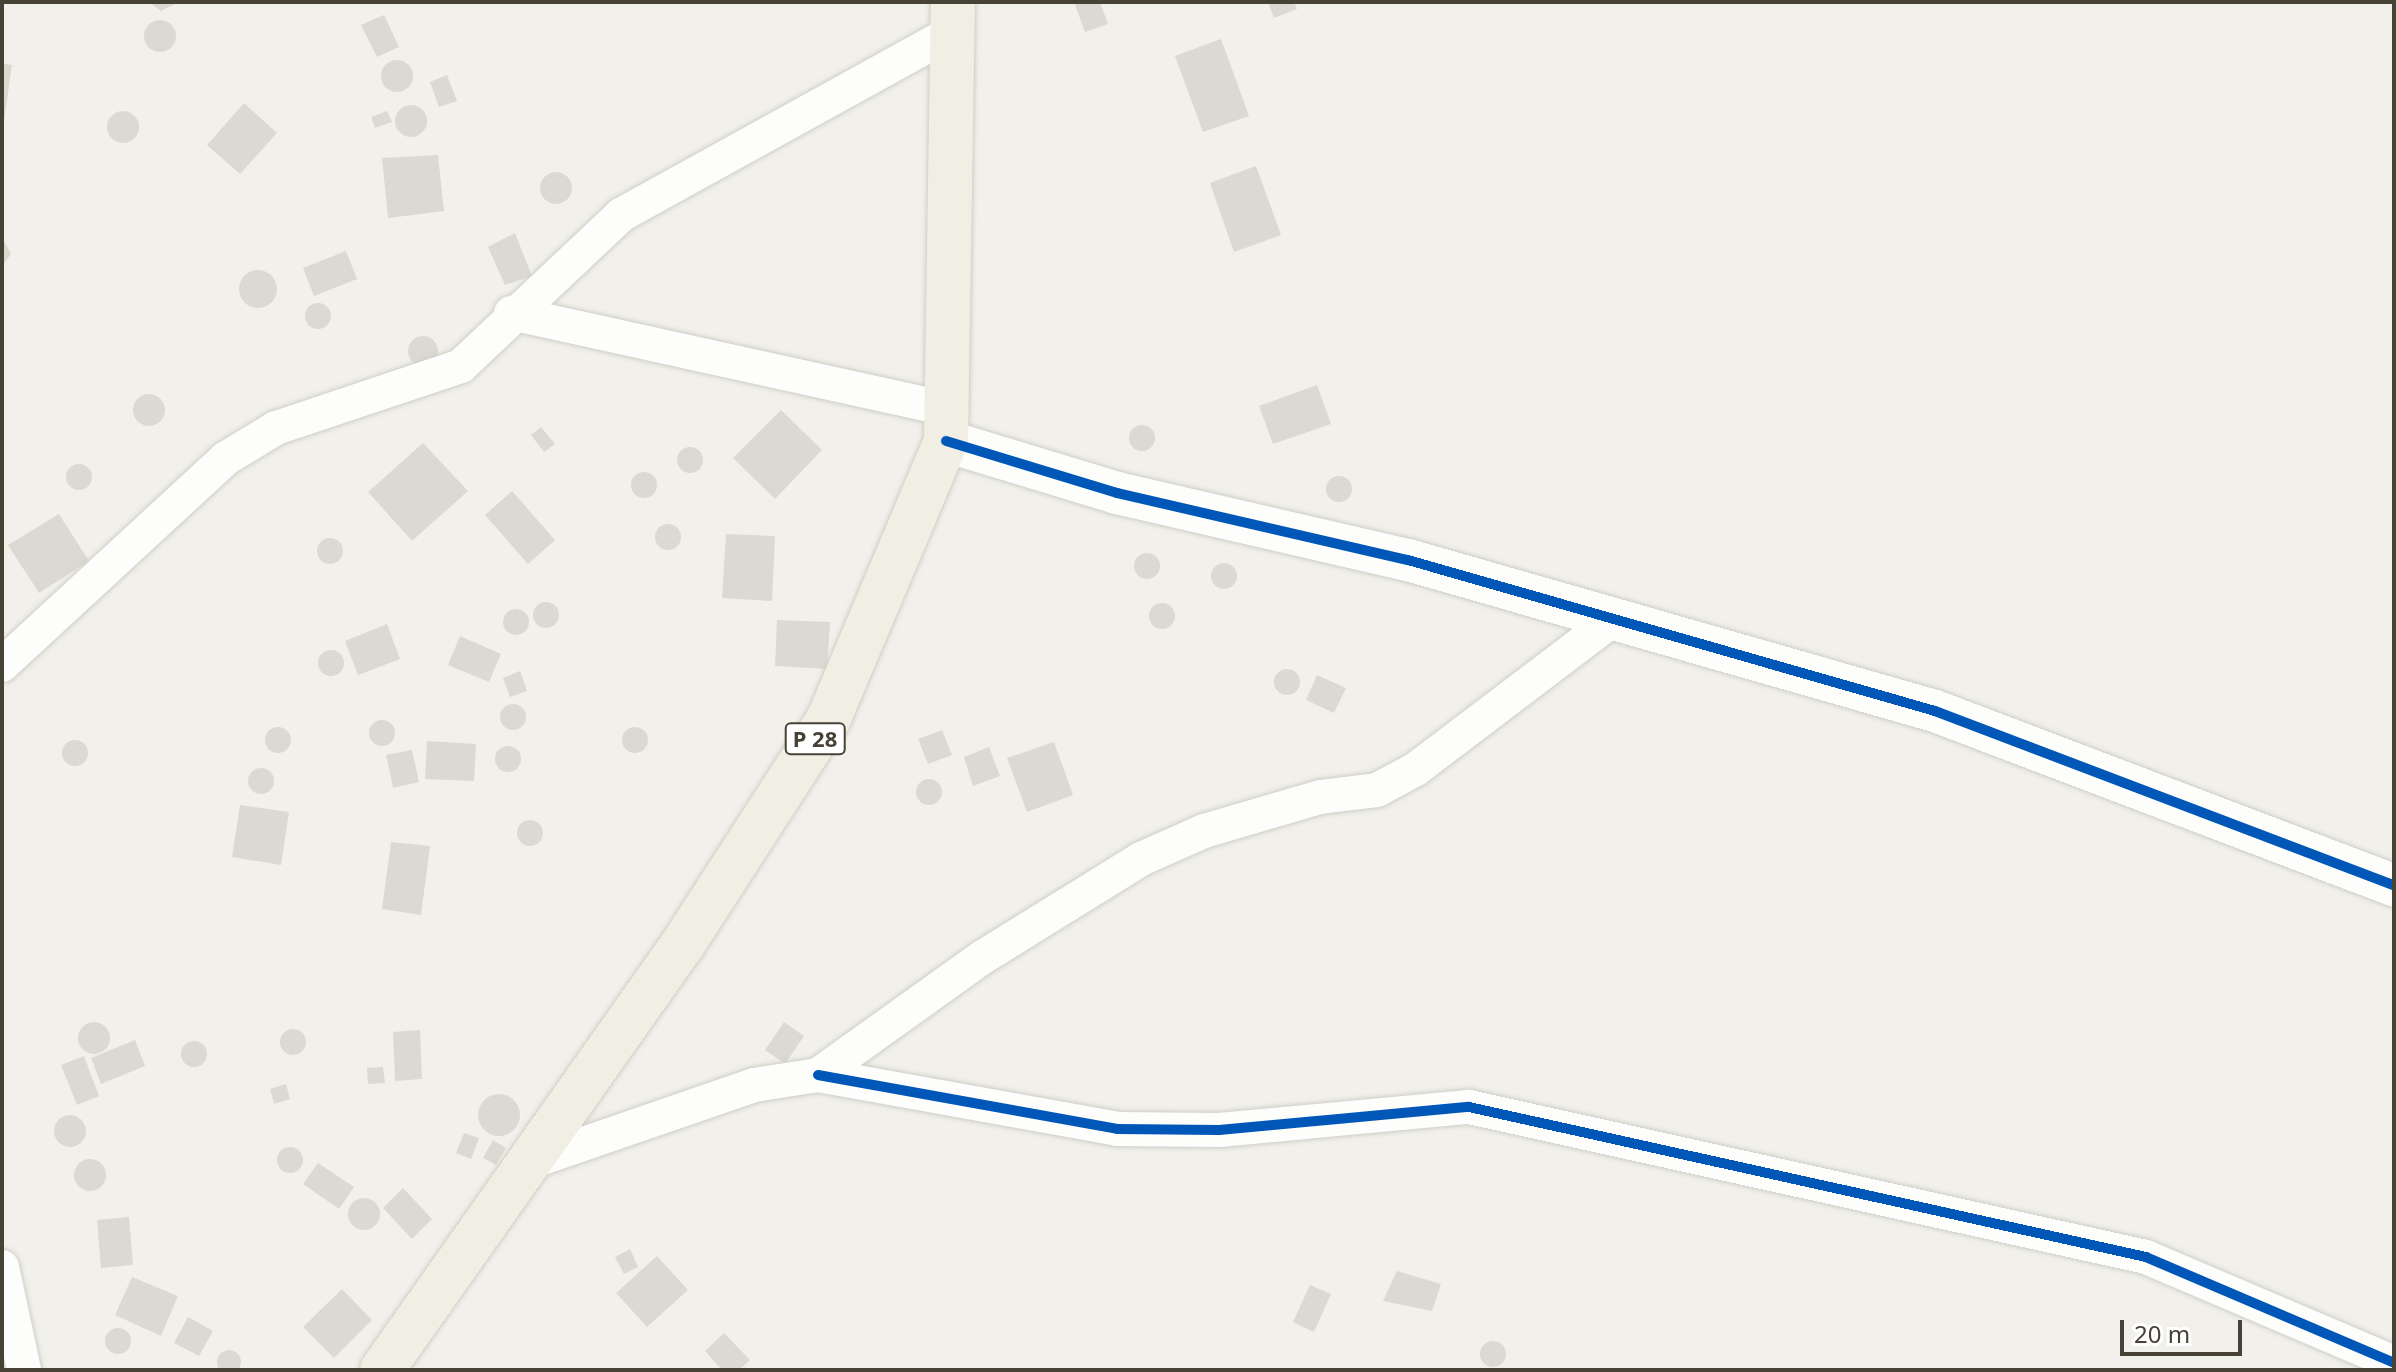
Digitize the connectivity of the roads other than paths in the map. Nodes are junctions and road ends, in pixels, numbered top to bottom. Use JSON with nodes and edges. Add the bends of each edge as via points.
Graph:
{"nodes":[{"id":1,"x":953,"y":17,"type":"edge"},
{"id":2,"x":511,"y":313,"type":"junction"},
{"id":3,"x":947,"y":425,"type":"junction"},
{"id":4,"x":1612,"y":620,"type":"junction"},
{"id":5,"x":2,"y":665,"type":"edge"},
{"id":6,"x":2394,"y":885,"type":"edge"},
{"id":7,"x":818,"y":1075,"type":"junction"},
{"id":8,"x":528,"y":1163,"type":"junction"},
{"id":9,"x":2,"y":1267,"type":"edge"},
{"id":10,"x":2394,"y":1363,"type":"edge"},
{"id":11,"x":24,"y":1370,"type":"edge"},
{"id":12,"x":382,"y":1370,"type":"edge"}],
"edges":[{"from":1,"to":2,"type":"street","via":[[621,215]]},
{"from":1,"to":3,"type":"main road","number":"P 28"},
{"from":2,"to":3,"type":"street"},
{"from":2,"to":5,"type":"street","via":[[461,366],[276,428],[225,459]]},
{"from":3,"to":4,"type":"street","via":[[1117,493],[1408,560]]},
{"from":3,"to":8,"type":"main road","number":"P 28","via":[[829,718],[683,944]]},
{"from":4,"to":6,"type":"street","via":[[1935,711]]},
{"from":4,"to":7,"type":"street","via":[[1416,769],[1377,790],[1320,797],[1204,831],[1141,859],[983,957]]},
{"from":7,"to":8,"type":"street","via":[[754,1085]]},
{"from":7,"to":10,"type":"street","via":[[1117,1129],[1219,1130],[1469,1107],[2146,1257]]},
{"from":8,"to":12,"type":"main road","number":"P 28"},
{"from":9,"to":11,"type":"street"}]}
